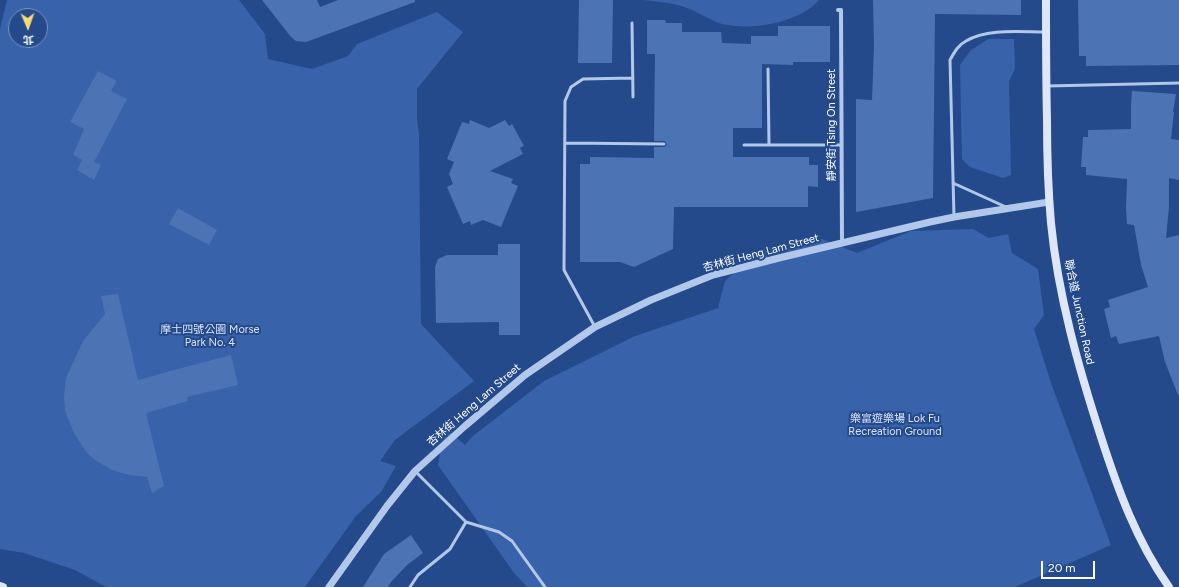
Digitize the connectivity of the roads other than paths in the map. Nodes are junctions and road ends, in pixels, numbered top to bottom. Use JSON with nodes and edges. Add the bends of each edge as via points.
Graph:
{"nodes":[{"id":1,"x":1046,"y":0,"type":"edge"},
{"id":2,"x":838,"y":10,"type":"dead end"},
{"id":3,"x":632,"y":23,"type":"dead end"},
{"id":4,"x":1046,"y":32,"type":"junction"},
{"id":5,"x":768,"y":69,"type":"dead end"},
{"id":6,"x":633,"y":78,"type":"junction"},
{"id":7,"x":1179,"y":83,"type":"edge"},
{"id":8,"x":1046,"y":86,"type":"junction"},
{"id":9,"x":633,"y":97,"type":"dead end"},
{"id":10,"x":566,"y":143,"type":"junction"},
{"id":11,"x":664,"y":144,"type":"dead end"},
{"id":12,"x":744,"y":145,"type":"dead end"},
{"id":13,"x":769,"y":145,"type":"junction"},
{"id":14,"x":841,"y":145,"type":"junction"},
{"id":15,"x":953,"y":183,"type":"junction"},
{"id":16,"x":1049,"y":202,"type":"junction"},
{"id":17,"x":1008,"y":209,"type":"junction"},
{"id":18,"x":954,"y":217,"type":"junction"},
{"id":19,"x":842,"y":243,"type":"junction"},
{"id":20,"x":595,"y":327,"type":"junction"},
{"id":21,"x":415,"y":471,"type":"junction"},
{"id":22,"x":466,"y":522,"type":"junction"},
{"id":23,"x":0,"y":586,"type":"edge"},
{"id":24,"x":3,"y":587,"type":"edge"},
{"id":25,"x":329,"y":587,"type":"edge"},
{"id":26,"x":410,"y":587,"type":"edge"},
{"id":27,"x":545,"y":587,"type":"edge"},
{"id":28,"x":1169,"y":587,"type":"edge"}],
"edges":[{"from":1,"to":4,"type":"main road","name":"聯合道 Junction Road"},
{"from":2,"to":14,"type":"street","name":"靜安街 Tsing On Street","via":[[841,10]]},
{"from":3,"to":6,"type":"lane"},
{"from":4,"to":8,"type":"main road","name":"聯合道 Junction Road"},
{"from":4,"to":15,"type":"lane","via":[[986,33],[964,41],[956,50],[950,60]]},
{"from":5,"to":13,"type":"lane"},
{"from":6,"to":9,"type":"lane"},
{"from":6,"to":10,"type":"lane","via":[[588,78],[572,87],[566,100]]},
{"from":7,"to":8,"type":"lane"},
{"from":8,"to":16,"type":"main road","name":"聯合道 Junction Road"},
{"from":10,"to":11,"type":"lane"},
{"from":10,"to":20,"type":"lane","via":[[564,270]]},
{"from":12,"to":13,"type":"lane"},
{"from":13,"to":14,"type":"lane"},
{"from":14,"to":19,"type":"street","name":"靜安街 Tsing On Street"},
{"from":15,"to":17,"type":"lane"},
{"from":15,"to":18,"type":"lane"},
{"from":16,"to":17,"type":"street","name":"杏林街 Heng Lam Street"},
{"from":16,"to":28,"type":"main road","name":"聯合道 Junction Road","via":[[1062,294],[1088,396],[1132,522]]},
{"from":17,"to":18,"type":"street","name":"杏林街 Heng Lam Street"},
{"from":18,"to":19,"type":"street","name":"杏林街 Heng Lam Street"},
{"from":19,"to":20,"type":"street","name":"杏林街 Heng Lam Street","via":[[713,275],[651,300]]},
{"from":20,"to":21,"type":"street","name":"杏林街 Heng Lam Street","via":[[525,375]]},
{"from":21,"to":22,"type":"lane"},
{"from":21,"to":25,"type":"street","name":"杏林街 Heng Lam Street"},
{"from":22,"to":26,"type":"lane","via":[[450,549],[418,575]]},
{"from":22,"to":27,"type":"lane","via":[[500,532],[512,541]]},
{"from":23,"to":24,"type":"main road"}]}
